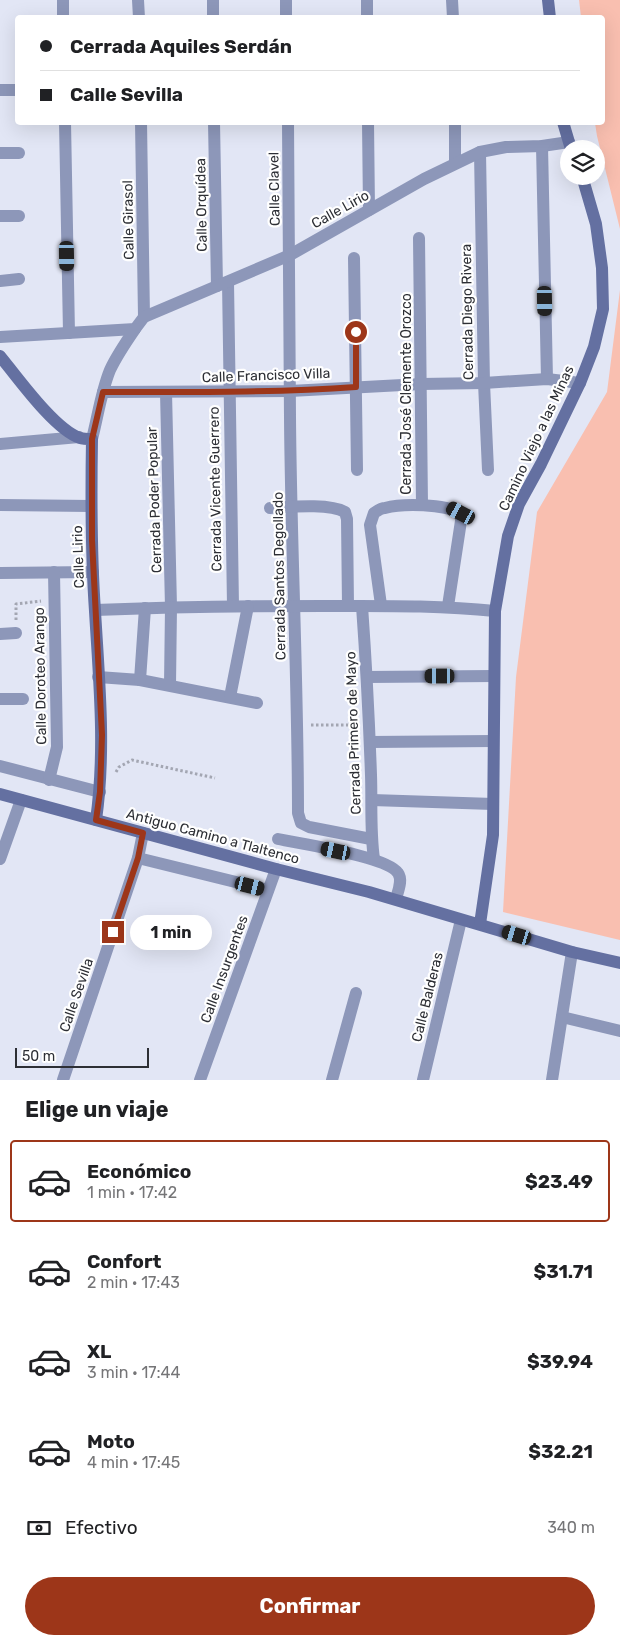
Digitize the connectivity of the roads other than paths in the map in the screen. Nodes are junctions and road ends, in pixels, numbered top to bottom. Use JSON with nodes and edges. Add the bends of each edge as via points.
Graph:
{"nodes":[{"id":1,"x":63,"y":0,"type":"edge"},
{"id":2,"x":138,"y":0,"type":"edge"},
{"id":3,"x":213,"y":0,"type":"edge"},
{"id":4,"x":286,"y":0,"type":"edge"},
{"id":5,"x":367,"y":0,"type":"edge"},
{"id":6,"x":452,"y":0,"type":"edge"},
{"id":7,"x":548,"y":0,"type":"edge"},
{"id":8,"x":63,"y":15,"type":"edge"},
{"id":9,"x":138,"y":15,"type":"edge"},
{"id":10,"x":213,"y":15,"type":"edge"},
{"id":11,"x":286,"y":15,"type":"edge"},
{"id":12,"x":367,"y":15,"type":"edge"},
{"id":13,"x":453,"y":15,"type":"edge"},
{"id":14,"x":550,"y":15,"type":"edge"},
{"id":15,"x":0,"y":90,"type":"edge"},
{"id":16,"x":15,"y":90,"type":"edge"},
{"id":17,"x":65,"y":125,"type":"edge"},
{"id":18,"x":141,"y":125,"type":"edge"},
{"id":19,"x":214,"y":125,"type":"edge"},
{"id":20,"x":288,"y":125,"type":"edge"},
{"id":21,"x":368,"y":125,"type":"edge"},
{"id":22,"x":455,"y":125,"type":"edge"},
{"id":23,"x":564,"y":125,"type":"edge"},
{"id":24,"x":568,"y":140,"type":"edge"},
{"id":25,"x":542,"y":146,"type":"junction"},
{"id":26,"x":560,"y":146,"type":"edge"},
{"id":27,"x":480,"y":152,"type":"junction"},
{"id":28,"x":0,"y":153,"type":"edge"},
{"id":29,"x":19,"y":154,"type":"dead end"},
{"id":30,"x":455,"y":163,"type":"junction"},
{"id":31,"x":585,"y":185,"type":"edge"},
{"id":32,"x":369,"y":210,"type":"junction"},
{"id":33,"x":0,"y":216,"type":"edge"},
{"id":34,"x":19,"y":216,"type":"dead end"},
{"id":35,"x":419,"y":238,"type":"dead end"},
{"id":36,"x":290,"y":255,"type":"junction"},
{"id":37,"x":354,"y":258,"type":"dead end"},
{"id":38,"x":19,"y":279,"type":"dead end"},
{"id":39,"x":0,"y":281,"type":"edge"},
{"id":40,"x":222,"y":284,"type":"junction"},
{"id":41,"x":144,"y":317,"type":"junction"},
{"id":42,"x":135,"y":329,"type":"junction"},
{"id":43,"x":69,"y":332,"type":"junction"},
{"id":44,"x":0,"y":338,"type":"edge"},
{"id":45,"x":0,"y":356,"type":"edge"},
{"id":46,"x":547,"y":379,"type":"junction"},
{"id":47,"x":484,"y":383,"type":"junction"},
{"id":48,"x":580,"y":383,"type":"junction"},
{"id":49,"x":421,"y":384,"type":"junction"},
{"id":50,"x":356,"y":387,"type":"junction"},
{"id":51,"x":290,"y":391,"type":"junction"},
{"id":52,"x":103,"y":392,"type":"junction"},
{"id":53,"x":166,"y":392,"type":"junction"},
{"id":54,"x":228,"y":393,"type":"junction"},
{"id":55,"x":79,"y":438,"type":"junction"},
{"id":56,"x":92,"y":439,"type":"junction"},
{"id":57,"x":0,"y":444,"type":"edge"},
{"id":58,"x":358,"y":470,"type":"dead end"},
{"id":59,"x":488,"y":470,"type":"dead end"},
{"id":60,"x":0,"y":505,"type":"edge"},
{"id":61,"x":422,"y":505,"type":"junction"},
{"id":62,"x":91,"y":506,"type":"junction"},
{"id":63,"x":292,"y":506,"type":"junction"},
{"id":64,"x":270,"y":508,"type":"dead end"},
{"id":65,"x":54,"y":572,"type":"junction"},
{"id":66,"x":93,"y":572,"type":"junction"},
{"id":67,"x":0,"y":573,"type":"edge"},
{"id":68,"x":381,"y":605,"type":"junction"},
{"id":69,"x":233,"y":606,"type":"junction"},
{"id":70,"x":248,"y":606,"type":"junction"},
{"id":71,"x":295,"y":606,"type":"junction"},
{"id":72,"x":348,"y":606,"type":"junction"},
{"id":73,"x":362,"y":606,"type":"junction"},
{"id":74,"x":448,"y":606,"type":"junction"},
{"id":75,"x":171,"y":607,"type":"junction"},
{"id":76,"x":145,"y":608,"type":"junction"},
{"id":77,"x":95,"y":610,"type":"junction"},
{"id":78,"x":495,"y":611,"type":"junction"},
{"id":79,"x":16,"y":633,"type":"road end"},
{"id":80,"x":0,"y":634,"type":"edge"},
{"id":81,"x":494,"y":676,"type":"junction"},
{"id":82,"x":98,"y":677,"type":"junction"},
{"id":83,"x":367,"y":677,"type":"junction"},
{"id":84,"x":140,"y":680,"type":"junction"},
{"id":85,"x":170,"y":685,"type":"junction"},
{"id":86,"x":230,"y":697,"type":"junction"},
{"id":87,"x":0,"y":699,"type":"edge"},
{"id":88,"x":23,"y":699,"type":"dead end"},
{"id":89,"x":257,"y":703,"type":"dead end"},
{"id":90,"x":493,"y":740,"type":"junction"},
{"id":91,"x":370,"y":742,"type":"junction"},
{"id":92,"x":0,"y":766,"type":"edge"},
{"id":93,"x":49,"y":780,"type":"junction"},
{"id":94,"x":100,"y":792,"type":"junction"},
{"id":95,"x":0,"y":794,"type":"edge"},
{"id":96,"x":21,"y":800,"type":"junction"},
{"id":97,"x":372,"y":800,"type":"junction"},
{"id":98,"x":494,"y":804,"type":"junction"},
{"id":99,"x":96,"y":820,"type":"junction"},
{"id":100,"x":143,"y":833,"type":"junction"},
{"id":101,"x":278,"y":839,"type":"dead end"},
{"id":102,"x":371,"y":839,"type":"junction"},
{"id":103,"x":138,"y":858,"type":"junction"},
{"id":104,"x":0,"y":859,"type":"edge"},
{"id":105,"x":374,"y":859,"type":"junction"},
{"id":106,"x":276,"y":869,"type":"junction"},
{"id":107,"x":268,"y":890,"type":"junction"},
{"id":108,"x":396,"y":899,"type":"junction"},
{"id":109,"x":461,"y":920,"type":"junction"},
{"id":110,"x":480,"y":924,"type":"junction"},
{"id":111,"x":572,"y":952,"type":"junction"},
{"id":112,"x":620,"y":963,"type":"edge"},
{"id":113,"x":356,"y":993,"type":"dead end"},
{"id":114,"x":562,"y":1017,"type":"junction"},
{"id":115,"x":620,"y":1031,"type":"edge"},
{"id":116,"x":63,"y":1080,"type":"edge"},
{"id":117,"x":200,"y":1080,"type":"edge"},
{"id":118,"x":332,"y":1080,"type":"edge"},
{"id":119,"x":423,"y":1080,"type":"edge"},
{"id":120,"x":552,"y":1080,"type":"edge"}],
"edges":[{"from":1,"to":8,"type":"street"},
{"from":2,"to":9,"type":"street"},
{"from":3,"to":10,"type":"street"},
{"from":4,"to":11,"type":"street"},
{"from":5,"to":12,"type":"street"},
{"from":6,"to":13,"type":"street"},
{"from":7,"to":14,"type":"street"},
{"from":15,"to":16,"type":"street"},
{"from":17,"to":43,"type":"street"},
{"from":18,"to":41,"type":"street","name":"Calle Girasol"},
{"from":19,"to":40,"type":"street","name":"Calle Orquídea"},
{"from":20,"to":36,"type":"street","name":"Calle Clavel"},
{"from":21,"to":32,"type":"street"},
{"from":22,"to":30,"type":"street"},
{"from":23,"to":24,"type":"street"},
{"from":25,"to":26,"type":"street","name":"Calle Lirio"},
{"from":25,"to":27,"type":"street","name":"Calle Lirio"},
{"from":25,"to":46,"type":"street"},
{"from":27,"to":30,"type":"street","name":"Calle Lirio"},
{"from":27,"to":47,"type":"street","name":"Cerrada Diego Rivera"},
{"from":28,"to":29,"type":"street"},
{"from":30,"to":32,"type":"street","name":"Calle Lirio"},
{"from":31,"to":48,"type":"street","name":"Camino Viejo a las Minas","via":[[596,224],[603,309],[594,347]]},
{"from":32,"to":36,"type":"street","name":"Calle Lirio"},
{"from":33,"to":34,"type":"street"},
{"from":35,"to":49,"type":"street","name":"Cerrada José Clemente Orozco"},
{"from":36,"to":40,"type":"street","name":"Calle Lirio"},
{"from":36,"to":51,"type":"street","name":"Cerrada Santos Degollado"},
{"from":37,"to":50,"type":"street"},
{"from":38,"to":39,"type":"street"},
{"from":40,"to":41,"type":"street","name":"Calle Lirio"},
{"from":40,"to":54,"type":"street","name":"Cerrada Vicente Guerrero"},
{"from":41,"to":42,"type":"street","name":"Calle Lirio"},
{"from":42,"to":43,"type":"street"},
{"from":42,"to":52,"type":"street","name":"Calle Lirio","via":[[111,369]]},
{"from":43,"to":44,"type":"street"},
{"from":45,"to":55,"type":"street","via":[[50,415]]},
{"from":46,"to":47,"type":"street","name":"Calle Francisco Villa"},
{"from":46,"to":48,"type":"street","name":"Calle Francisco Villa"},
{"from":47,"to":49,"type":"street","name":"Calle Francisco Villa"},
{"from":47,"to":59,"type":"street","name":"Cerrada Diego Rivera"},
{"from":48,"to":78,"type":"street","name":"Camino Viejo a las Minas","via":[[519,504],[508,536]]},
{"from":49,"to":50,"type":"street","name":"Calle Francisco Villa"},
{"from":49,"to":61,"type":"street","name":"Cerrada José Clemente Orozco"},
{"from":50,"to":51,"type":"street","name":"Calle Francisco Villa"},
{"from":50,"to":58,"type":"street"},
{"from":51,"to":54,"type":"street","name":"Calle Francisco Villa"},
{"from":51,"to":63,"type":"street","name":"Cerrada Santos Degollado"},
{"from":52,"to":53,"type":"street","name":"Calle Francisco Villa"},
{"from":52,"to":56,"type":"street","name":"Calle Lirio"},
{"from":53,"to":54,"type":"street","name":"Calle Francisco Villa"},
{"from":53,"to":75,"type":"street","name":"Cerrada Poder Popular"},
{"from":54,"to":69,"type":"street","name":"Cerrada Vicente Guerrero"},
{"from":55,"to":56,"type":"street"},
{"from":55,"to":57,"type":"street"},
{"from":56,"to":62,"type":"street","name":"Calle Lirio"},
{"from":60,"to":62,"type":"street"},
{"from":61,"to":68,"type":"street","via":[[383,508],[374,513],[370,524]]},
{"from":61,"to":74,"type":"street","name":"Cerrada José Clemente Orozco","via":[[452,508],[461,513]]},
{"from":62,"to":66,"type":"street","name":"Calle Lirio"},
{"from":63,"to":64,"type":"street"},
{"from":63,"to":71,"type":"street","name":"Cerrada Santos Degollado"},
{"from":63,"to":72,"type":"street","via":[[338,508],[345,512]]},
{"from":65,"to":66,"type":"street"},
{"from":65,"to":67,"type":"street"},
{"from":65,"to":93,"type":"street","name":"Calle Doroteo Arango","via":[[57,747]]},
{"from":66,"to":77,"type":"street","name":"Calle Lirio"},
{"from":68,"to":73,"type":"street"},
{"from":68,"to":74,"type":"street"},
{"from":69,"to":70,"type":"street"},
{"from":69,"to":75,"type":"street"},
{"from":70,"to":71,"type":"street"},
{"from":70,"to":86,"type":"street"},
{"from":71,"to":72,"type":"street"},
{"from":71,"to":102,"type":"street","name":"Cerrada Santos Degollado","via":[[298,813],[301,823]]},
{"from":72,"to":73,"type":"street"},
{"from":73,"to":83,"type":"street","name":"Cerrada Primero de Mayo"},
{"from":74,"to":78,"type":"street"},
{"from":75,"to":76,"type":"street"},
{"from":75,"to":85,"type":"street","name":"Cerrada Poder Popular"},
{"from":76,"to":77,"type":"street"},
{"from":76,"to":84,"type":"street"},
{"from":77,"to":82,"type":"street","name":"Calle Lirio"},
{"from":78,"to":81,"type":"street","name":"Camino Viejo a las Minas"},
{"from":79,"to":80,"type":"street"},
{"from":81,"to":83,"type":"street"},
{"from":81,"to":90,"type":"street","name":"Camino Viejo a las Minas"},
{"from":82,"to":84,"type":"street"},
{"from":82,"to":94,"type":"street","name":"Calle Lirio","via":[[102,735]]},
{"from":83,"to":91,"type":"street","name":"Cerrada Primero de Mayo"},
{"from":84,"to":85,"type":"street"},
{"from":85,"to":86,"type":"street"},
{"from":86,"to":89,"type":"street"},
{"from":87,"to":88,"type":"street"},
{"from":90,"to":91,"type":"street"},
{"from":90,"to":98,"type":"street","name":"Camino Viejo a las Minas"},
{"from":91,"to":97,"type":"street","name":"Cerrada Primero de Mayo"},
{"from":92,"to":93,"type":"street"},
{"from":93,"to":94,"type":"street"},
{"from":94,"to":99,"type":"street","name":"Calle Lirio"},
{"from":95,"to":96,"type":"street","name":"Antiguo Camino a Tlaltenco"},
{"from":96,"to":99,"type":"street","name":"Antiguo Camino a Tlaltenco"},
{"from":96,"to":104,"type":"street"},
{"from":97,"to":98,"type":"street"},
{"from":97,"to":102,"type":"street","name":"Cerrada Primero de Mayo"},
{"from":98,"to":110,"type":"street","name":"Camino Viejo a las Minas","via":[[493,835]]},
{"from":99,"to":100,"type":"street","name":"Antiguo Camino a Tlaltenco"},
{"from":100,"to":103,"type":"street","name":"Calle Sevilla"},
{"from":100,"to":106,"type":"street","name":"Antiguo Camino a Tlaltenco"},
{"from":101,"to":105,"type":"street"},
{"from":102,"to":105,"type":"street","name":"Cerrada Primero de Mayo"},
{"from":103,"to":107,"type":"street"},
{"from":103,"to":116,"type":"street","name":"Calle Sevilla"},
{"from":105,"to":108,"type":"street","via":[[390,865],[399,874]]},
{"from":106,"to":107,"type":"street","name":"Calle Insurgentes"},
{"from":106,"to":108,"type":"street","name":"Antiguo Camino a Tlaltenco"},
{"from":107,"to":117,"type":"street","name":"Calle Insurgentes"},
{"from":108,"to":109,"type":"street","name":"Antiguo Camino a Tlaltenco"},
{"from":109,"to":110,"type":"street","name":"Antiguo Camino a Tlaltenco"},
{"from":109,"to":119,"type":"street","name":"Calle Balderas"},
{"from":110,"to":111,"type":"street","name":"Antiguo Camino a Tlaltenco"},
{"from":111,"to":112,"type":"street","name":"Antiguo Camino a Tlaltenco"},
{"from":111,"to":114,"type":"street"},
{"from":113,"to":118,"type":"street"},
{"from":114,"to":115,"type":"street"},
{"from":114,"to":120,"type":"street"}]}
